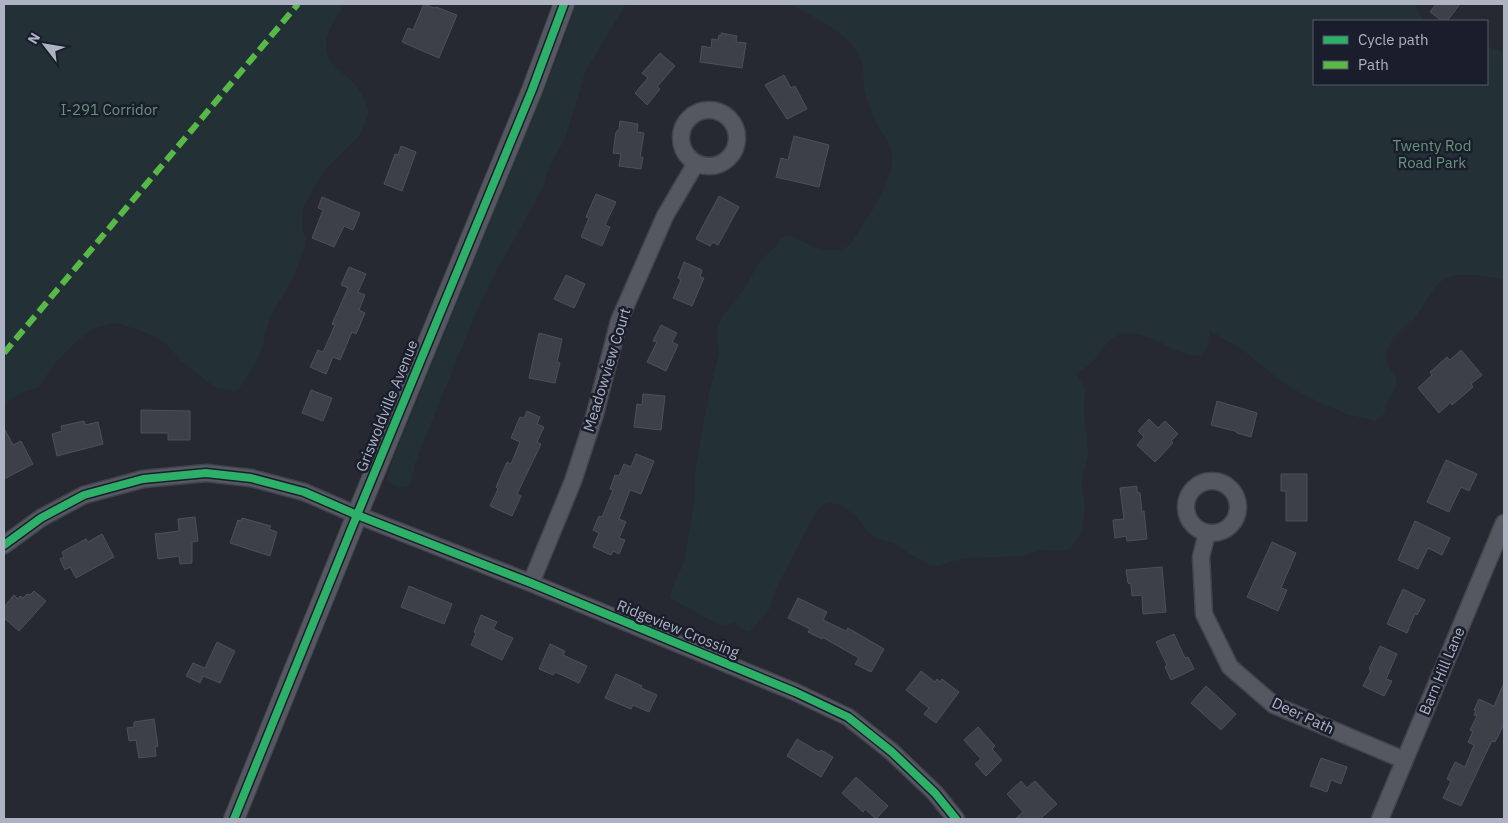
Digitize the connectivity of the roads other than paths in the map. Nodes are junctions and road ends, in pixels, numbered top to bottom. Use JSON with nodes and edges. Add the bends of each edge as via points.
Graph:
{"nodes":[{"id":1,"x":564,"y":4,"type":"edge"},
{"id":2,"x":696,"y":163,"type":"dead end"},
{"id":3,"x":357,"y":515,"type":"junction"},
{"id":4,"x":1504,"y":523,"type":"edge"},
{"id":5,"x":1207,"y":533,"type":"dead end"},
{"id":6,"x":4,"y":544,"type":"edge"},
{"id":7,"x":531,"y":583,"type":"junction"},
{"id":8,"x":1404,"y":760,"type":"junction"},
{"id":9,"x":234,"y":819,"type":"edge"},
{"id":10,"x":956,"y":819,"type":"edge"},
{"id":11,"x":1380,"y":819,"type":"edge"}],
"edges":[{"from":1,"to":3,"type":"street","name":"Griswoldville Avenue","via":[[532,90]]},
{"from":2,"to":7,"type":"street","name":"Meadowview Court","via":[[665,216],[619,321],[573,481]]},
{"from":3,"to":6,"type":"street","name":"Ridgeview Crossing","via":[[304,492],[251,478],[206,473],[143,479],[84,495],[41,518]]},
{"from":3,"to":7,"type":"street","name":"Ridgeview Crossing"},
{"from":3,"to":9,"type":"street","name":"Griswoldville Avenue"},
{"from":4,"to":8,"type":"street","name":"Barn Hill Lane"},
{"from":5,"to":8,"type":"street","name":"Deer Path","via":[[1201,557],[1204,614],[1230,667],[1274,705]]},
{"from":7,"to":10,"type":"street","name":"Ridgeview Crossing","via":[[848,718],[892,752],[935,793]]},
{"from":8,"to":11,"type":"street","name":"Barn Hill Lane"}]}
